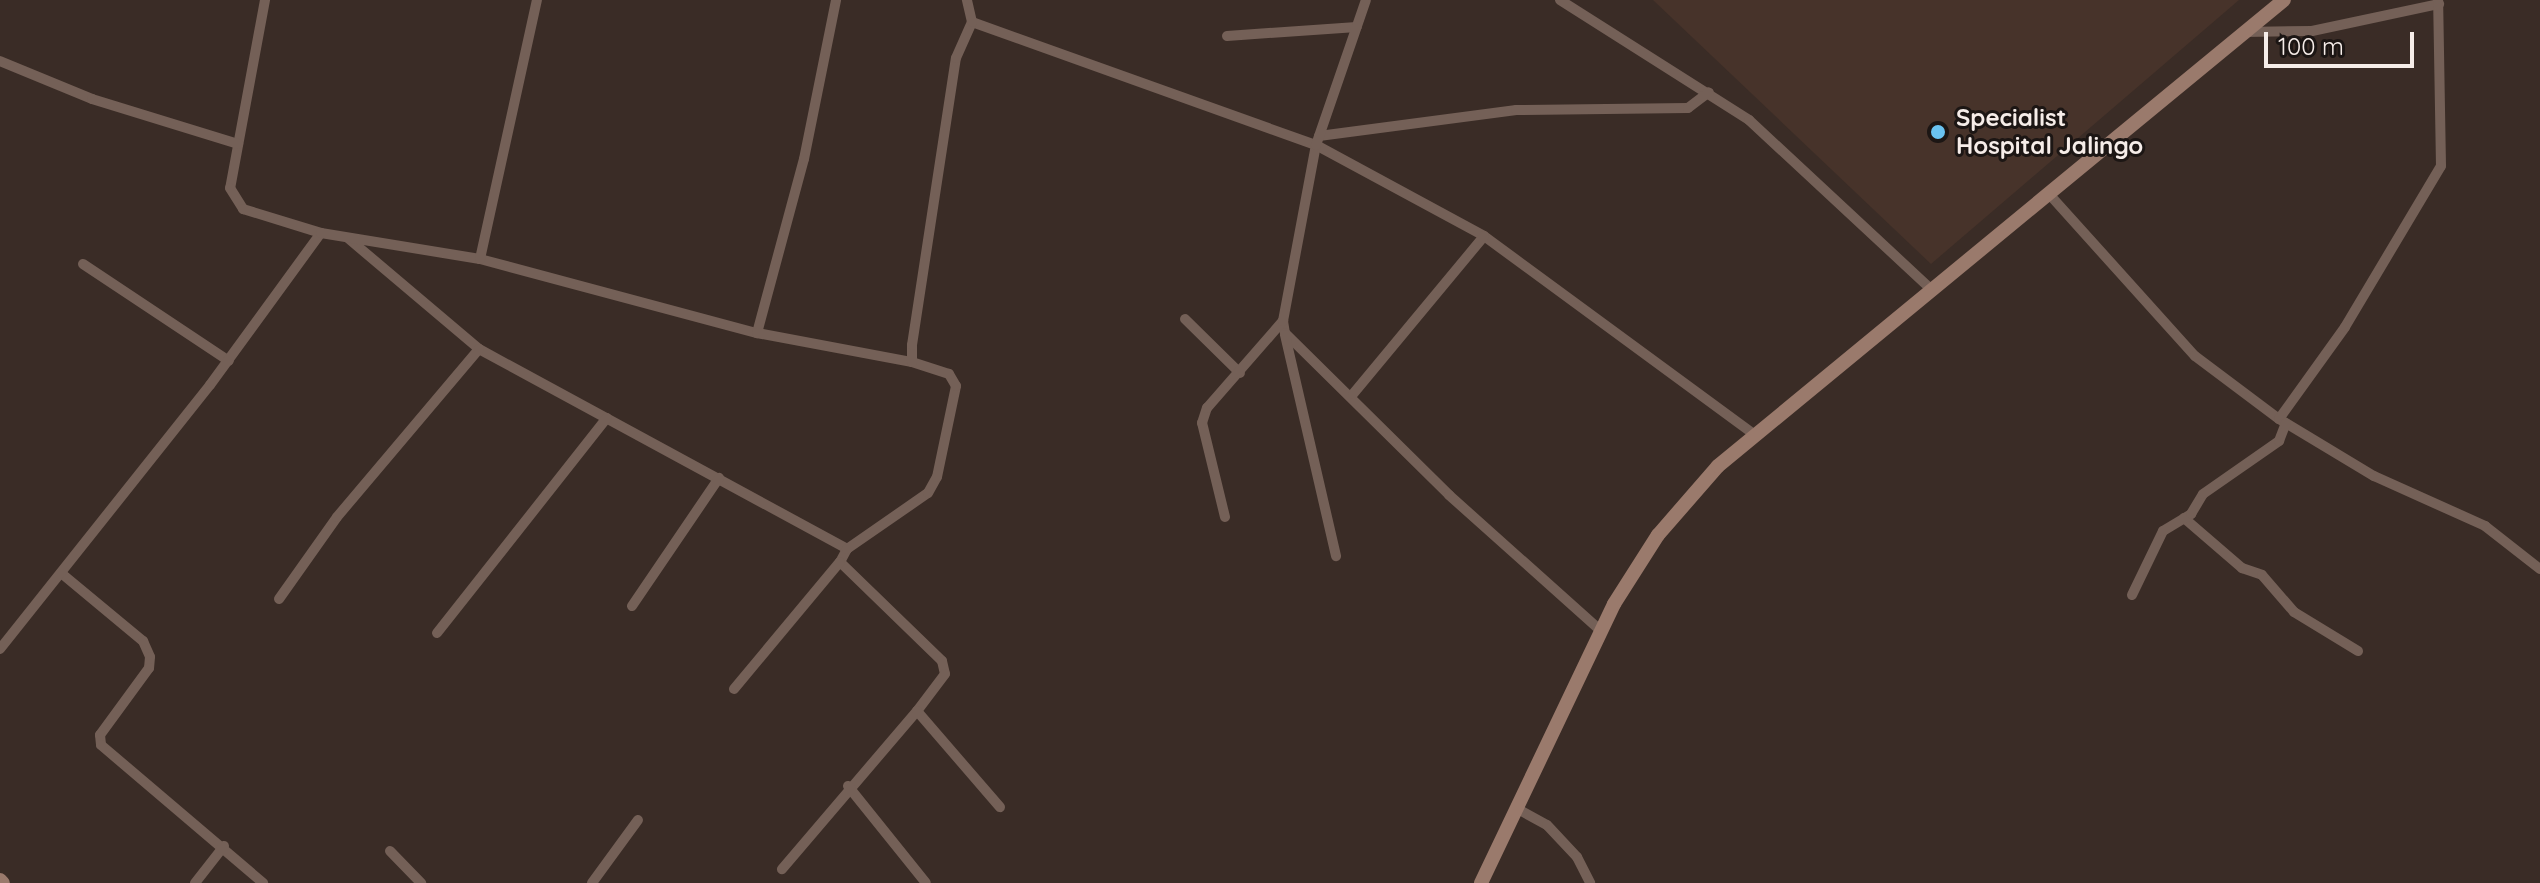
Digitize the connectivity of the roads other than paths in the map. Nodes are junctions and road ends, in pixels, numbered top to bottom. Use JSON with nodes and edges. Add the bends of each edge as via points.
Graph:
{"nodes":[{"id":1,"x":265,"y":0,"type":"edge"},
{"id":2,"x":537,"y":0,"type":"edge"},
{"id":3,"x":836,"y":0,"type":"edge"},
{"id":4,"x":967,"y":0,"type":"edge"},
{"id":5,"x":1366,"y":0,"type":"edge"},
{"id":6,"x":1560,"y":0,"type":"edge"},
{"id":7,"x":2284,"y":0,"type":"edge"},
{"id":8,"x":2439,"y":2,"type":"edge"},
{"id":9,"x":972,"y":22,"type":"junction"},
{"id":10,"x":1357,"y":27,"type":"junction"},
{"id":11,"x":2245,"y":32,"type":"junction"},
{"id":12,"x":1227,"y":36,"type":"dead end"},
{"id":13,"x":0,"y":61,"type":"edge"},
{"id":14,"x":1709,"y":92,"type":"junction"},
{"id":15,"x":1318,"y":141,"type":"junction"},
{"id":16,"x":238,"y":144,"type":"junction"},
{"id":17,"x":2049,"y":194,"type":"junction"},
{"id":18,"x":321,"y":233,"type":"junction"},
{"id":19,"x":1484,"y":236,"type":"junction"},
{"id":20,"x":349,"y":239,"type":"junction"},
{"id":21,"x":480,"y":259,"type":"junction"},
{"id":22,"x":83,"y":264,"type":"dead end"},
{"id":23,"x":1931,"y":289,"type":"junction"},
{"id":24,"x":1185,"y":319,"type":"dead end"},
{"id":25,"x":1283,"y":321,"type":"junction"},
{"id":26,"x":757,"y":333,"type":"junction"},
{"id":27,"x":1285,"y":333,"type":"junction"},
{"id":28,"x":479,"y":349,"type":"junction"},
{"id":29,"x":229,"y":361,"type":"junction"},
{"id":30,"x":912,"y":362,"type":"junction"},
{"id":31,"x":1240,"y":373,"type":"junction"},
{"id":32,"x":1353,"y":394,"type":"junction"},
{"id":33,"x":607,"y":418,"type":"junction"},
{"id":34,"x":2282,"y":421,"type":"junction"},
{"id":35,"x":1754,"y":434,"type":"junction"},
{"id":36,"x":719,"y":478,"type":"junction"},
{"id":37,"x":1225,"y":517,"type":"dead end"},
{"id":38,"x":2184,"y":518,"type":"junction"},
{"id":39,"x":847,"y":549,"type":"junction"},
{"id":40,"x":1336,"y":556,"type":"dead end"},
{"id":41,"x":840,"y":562,"type":"junction"},
{"id":42,"x":2540,"y":569,"type":"edge"},
{"id":43,"x":61,"y":573,"type":"junction"},
{"id":44,"x":2132,"y":595,"type":"dead end"},
{"id":45,"x":279,"y":599,"type":"dead end"},
{"id":46,"x":632,"y":606,"type":"dead end"},
{"id":47,"x":1601,"y":631,"type":"junction"},
{"id":48,"x":437,"y":633,"type":"dead end"},
{"id":49,"x":0,"y":649,"type":"edge"},
{"id":50,"x":2358,"y":651,"type":"dead end"},
{"id":51,"x":734,"y":689,"type":"dead end"},
{"id":52,"x":917,"y":711,"type":"junction"},
{"id":53,"x":848,"y":786,"type":"junction"},
{"id":54,"x":1000,"y":807,"type":"dead end"},
{"id":55,"x":1516,"y":808,"type":"junction"},
{"id":56,"x":638,"y":820,"type":"dead end"},
{"id":57,"x":224,"y":846,"type":"junction"},
{"id":58,"x":390,"y":851,"type":"dead end"},
{"id":59,"x":782,"y":869,"type":"dead end"},
{"id":60,"x":195,"y":883,"type":"edge"},
{"id":61,"x":263,"y":883,"type":"edge"},
{"id":62,"x":421,"y":883,"type":"edge"},
{"id":63,"x":592,"y":883,"type":"edge"},
{"id":64,"x":926,"y":883,"type":"edge"},
{"id":65,"x":1481,"y":883,"type":"edge"},
{"id":66,"x":1590,"y":883,"type":"edge"}],
"edges":[{"from":1,"to":16,"type":"street"},
{"from":2,"to":21,"type":"street"},
{"from":3,"to":26,"type":"street","via":[[804,159]]},
{"from":4,"to":9,"type":"street"},
{"from":5,"to":10,"type":"street"},
{"from":6,"to":14,"type":"street"},
{"from":7,"to":11,"type":"main road"},
{"from":8,"to":11,"type":"street","via":[[2312,31]]},
{"from":8,"to":34,"type":"street","via":[[2441,166]]},
{"from":9,"to":15,"type":"street"},
{"from":9,"to":30,"type":"street","via":[[956,58]]},
{"from":10,"to":12,"type":"street"},
{"from":10,"to":15,"type":"street"},
{"from":11,"to":17,"type":"main road"},
{"from":13,"to":16,"type":"street","via":[[92,99]]},
{"from":14,"to":15,"type":"street","via":[[1688,108],[1516,110]]},
{"from":14,"to":23,"type":"street","via":[[1749,120]]},
{"from":15,"to":19,"type":"street"},
{"from":15,"to":25,"type":"street"},
{"from":16,"to":18,"type":"street","via":[[230,188],[238,205]]},
{"from":17,"to":23,"type":"main road"},
{"from":17,"to":34,"type":"street","via":[[2195,356]]},
{"from":18,"to":20,"type":"street"},
{"from":18,"to":29,"type":"street"},
{"from":19,"to":32,"type":"street"},
{"from":19,"to":35,"type":"street"},
{"from":20,"to":21,"type":"street"},
{"from":20,"to":28,"type":"street"},
{"from":21,"to":26,"type":"street"},
{"from":22,"to":29,"type":"street"},
{"from":23,"to":35,"type":"main road"},
{"from":24,"to":31,"type":"street"},
{"from":25,"to":27,"type":"street"},
{"from":25,"to":31,"type":"street"},
{"from":26,"to":30,"type":"street"},
{"from":27,"to":32,"type":"street"},
{"from":27,"to":40,"type":"street"},
{"from":28,"to":33,"type":"street"},
{"from":28,"to":45,"type":"street","via":[[337,517]]},
{"from":29,"to":43,"type":"street"},
{"from":30,"to":39,"type":"street","via":[[949,374],[956,386],[937,477],[928,493]]},
{"from":31,"to":37,"type":"street","via":[[1207,408],[1202,423]]},
{"from":32,"to":47,"type":"street","via":[[1449,495]]},
{"from":33,"to":36,"type":"street"},
{"from":33,"to":48,"type":"street"},
{"from":34,"to":38,"type":"street","via":[[2279,441],[2203,494]]},
{"from":34,"to":42,"type":"street","via":[[2374,476],[2485,526]]},
{"from":35,"to":47,"type":"main road","via":[[1658,535]]},
{"from":36,"to":39,"type":"street"},
{"from":36,"to":46,"type":"street"},
{"from":38,"to":44,"type":"street","via":[[2163,531]]},
{"from":38,"to":50,"type":"street","via":[[2242,568],[2262,575],[2294,612]]},
{"from":39,"to":41,"type":"street"},
{"from":41,"to":51,"type":"street"},
{"from":41,"to":52,"type":"street","via":[[942,661],[945,674]]},
{"from":43,"to":49,"type":"street"},
{"from":43,"to":57,"type":"street","via":[[143,641],[150,657],[149,668],[100,735],[101,745]]},
{"from":47,"to":55,"type":"main road"},
{"from":52,"to":53,"type":"street"},
{"from":52,"to":54,"type":"street"},
{"from":53,"to":59,"type":"street"},
{"from":53,"to":64,"type":"street"},
{"from":55,"to":65,"type":"main road"},
{"from":55,"to":66,"type":"street","via":[[1547,825],[1577,857]]},
{"from":56,"to":63,"type":"street"},
{"from":57,"to":60,"type":"street"},
{"from":57,"to":61,"type":"street"},
{"from":58,"to":62,"type":"street"}]}
